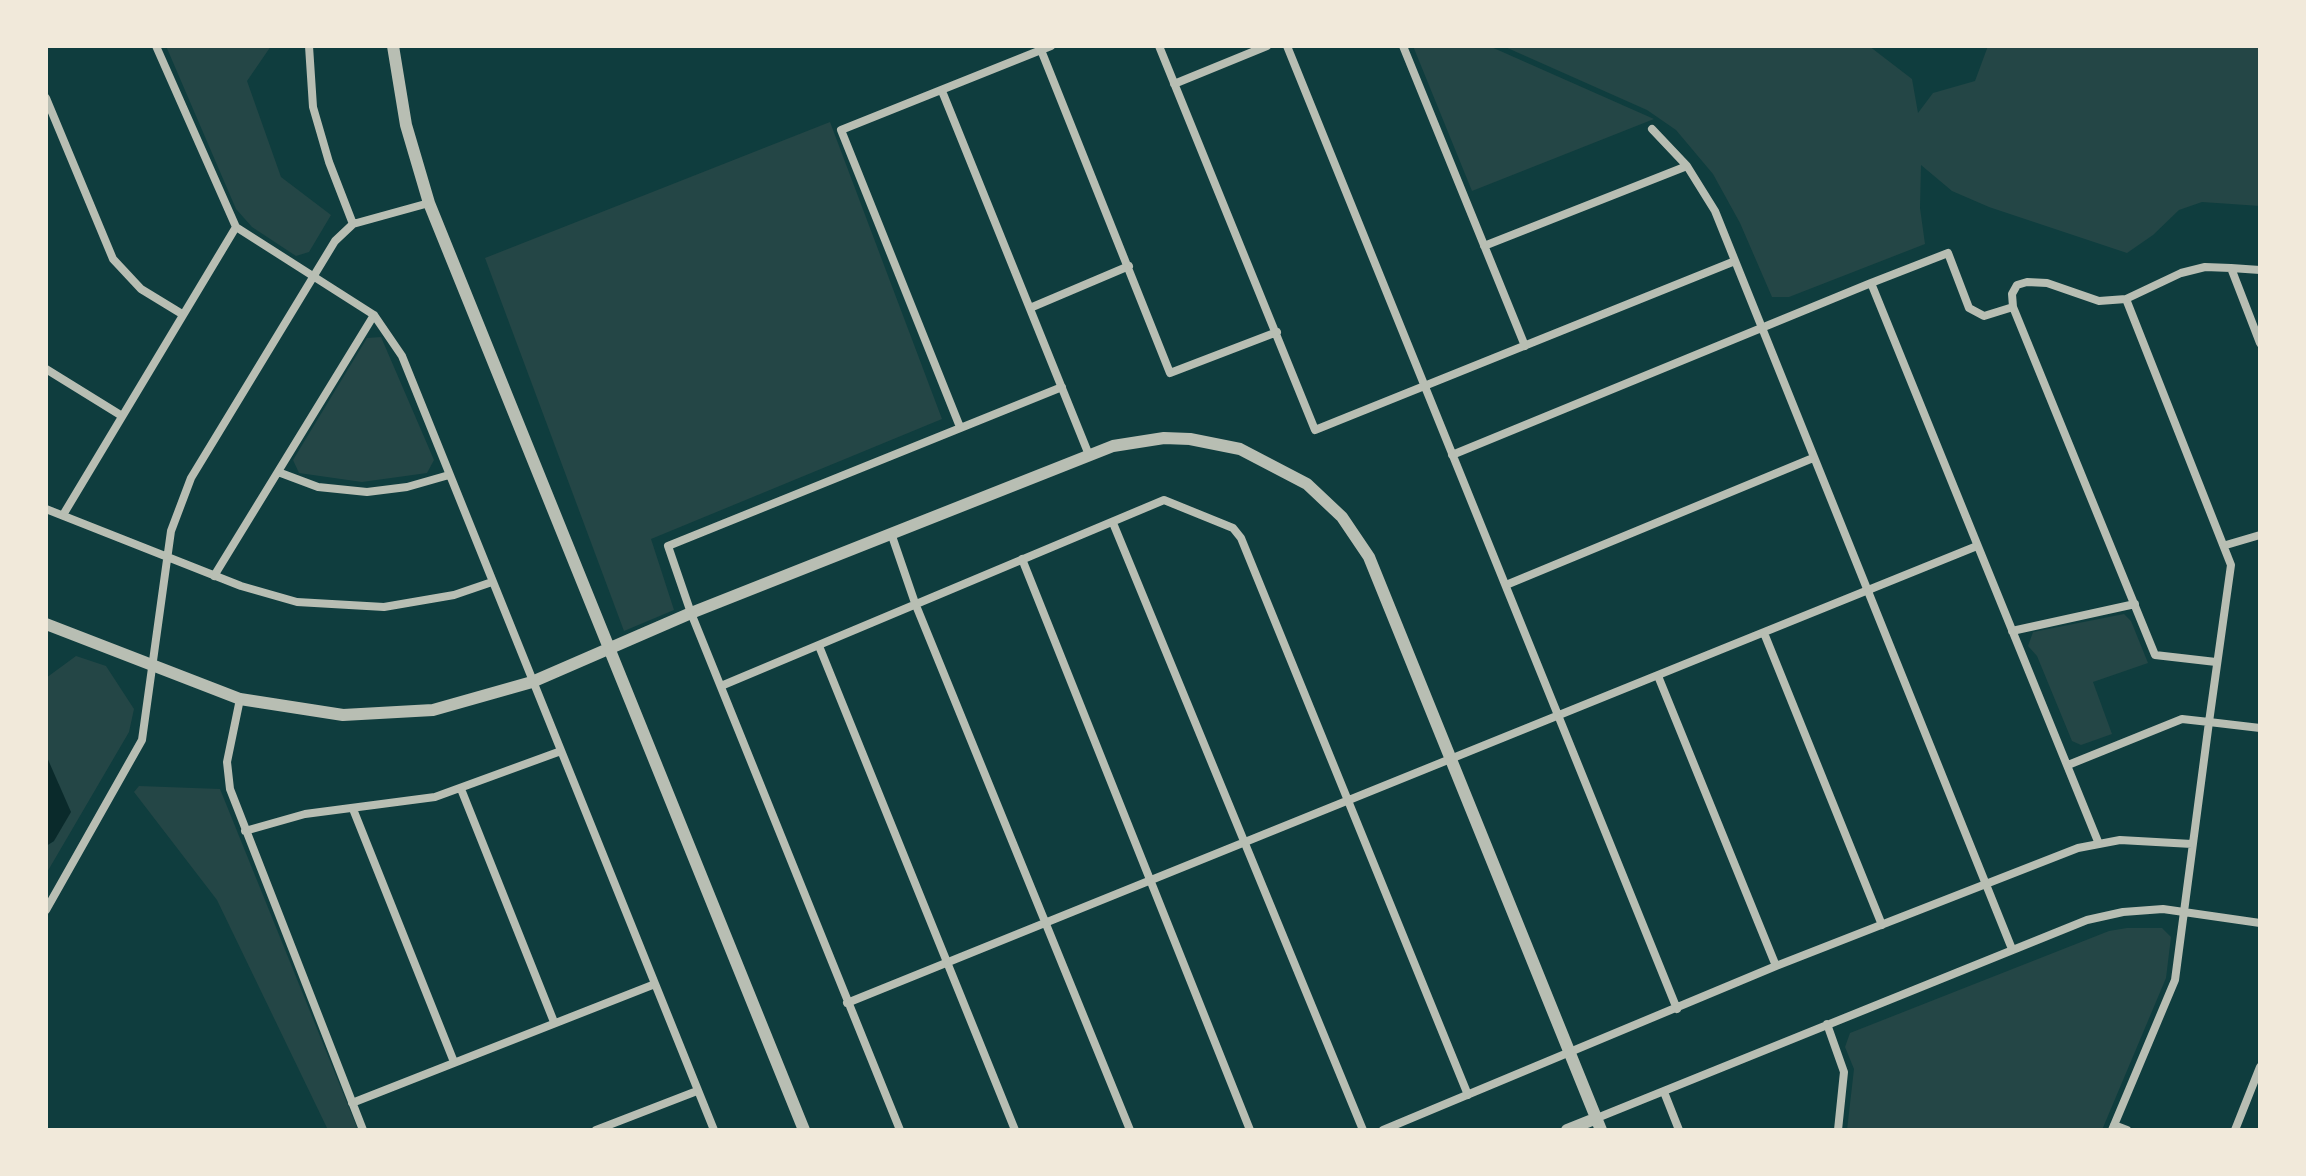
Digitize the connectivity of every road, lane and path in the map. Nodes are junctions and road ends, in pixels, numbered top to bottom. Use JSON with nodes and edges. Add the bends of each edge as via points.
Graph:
{"nodes":[{"id":1,"x":156,"y":46,"type":"edge"},
{"id":2,"x":309,"y":46,"type":"edge"},
{"id":3,"x":393,"y":46,"type":"edge"},
{"id":4,"x":1051,"y":46,"type":"edge"},
{"id":5,"x":1159,"y":46,"type":"edge"},
{"id":6,"x":1267,"y":46,"type":"edge"},
{"id":7,"x":1287,"y":46,"type":"edge"},
{"id":8,"x":1403,"y":46,"type":"edge"},
{"id":9,"x":1041,"y":50,"type":"junction"},
{"id":10,"x":1174,"y":84,"type":"junction"},
{"id":11,"x":942,"y":91,"type":"junction"},
{"id":12,"x":46,"y":98,"type":"edge"},
{"id":13,"x":51,"y":122,"type":"edge"},
{"id":14,"x":1652,"y":129,"type":"dead end"},
{"id":15,"x":1687,"y":166,"type":"junction"},
{"id":16,"x":429,"y":203,"type":"junction"},
{"id":17,"x":353,"y":224,"type":"junction"},
{"id":18,"x":236,"y":227,"type":"junction"},
{"id":19,"x":1484,"y":246,"type":"junction"},
{"id":20,"x":1735,"y":261,"type":"junction"},
{"id":21,"x":1129,"y":266,"type":"junction"},
{"id":22,"x":2231,"y":268,"type":"junction"},
{"id":23,"x":2260,"y":270,"type":"edge"},
{"id":24,"x":315,"y":278,"type":"junction"},
{"id":25,"x":1871,"y":283,"type":"junction"},
{"id":26,"x":2126,"y":299,"type":"junction"},
{"id":27,"x":2013,"y":307,"type":"junction"},
{"id":28,"x":1030,"y":308,"type":"junction"},
{"id":29,"x":182,"y":314,"type":"junction"},
{"id":30,"x":374,"y":315,"type":"junction"},
{"id":31,"x":1761,"y":328,"type":"junction"},
{"id":32,"x":1277,"y":332,"type":"junction"},
{"id":33,"x":2260,"y":343,"type":"edge"},
{"id":34,"x":1525,"y":346,"type":"junction"},
{"id":35,"x":46,"y":369,"type":"edge"},
{"id":36,"x":1062,"y":387,"type":"junction"},
{"id":37,"x":1425,"y":387,"type":"junction"},
{"id":38,"x":122,"y":416,"type":"junction"},
{"id":39,"x":960,"y":427,"type":"junction"},
{"id":40,"x":1089,"y":455,"type":"junction"},
{"id":41,"x":1452,"y":455,"type":"junction"},
{"id":42,"x":1813,"y":458,"type":"junction"},
{"id":43,"x":278,"y":472,"type":"junction"},
{"id":44,"x":449,"y":475,"type":"junction"},
{"id":45,"x":46,"y":509,"type":"edge"},
{"id":46,"x":63,"y":515,"type":"junction"},
{"id":47,"x":1113,"y":523,"type":"junction"},
{"id":48,"x":2260,"y":535,"type":"edge"},
{"id":49,"x":892,"y":536,"type":"junction"},
{"id":50,"x":2226,"y":545,"type":"junction"},
{"id":51,"x":1977,"y":546,"type":"junction"},
{"id":52,"x":168,"y":556,"type":"junction"},
{"id":53,"x":1022,"y":559,"type":"junction"},
{"id":54,"x":214,"y":576,"type":"junction"},
{"id":55,"x":492,"y":582,"type":"junction"},
{"id":56,"x":1506,"y":585,"type":"junction"},
{"id":57,"x":1867,"y":590,"type":"junction"},
{"id":58,"x":915,"y":603,"type":"junction"},
{"id":59,"x":2135,"y":604,"type":"junction"},
{"id":60,"x":691,"y":613,"type":"junction"},
{"id":61,"x":46,"y":624,"type":"edge"},
{"id":62,"x":2012,"y":631,"type":"junction"},
{"id":63,"x":1764,"y":633,"type":"junction"},
{"id":64,"x":819,"y":646,"type":"junction"},
{"id":65,"x":610,"y":649,"type":"junction"},
{"id":66,"x":2216,"y":662,"type":"junction"},
{"id":67,"x":155,"y":667,"type":"junction"},
{"id":68,"x":1658,"y":676,"type":"junction"},
{"id":69,"x":532,"y":682,"type":"junction"},
{"id":70,"x":721,"y":686,"type":"junction"},
{"id":71,"x":240,"y":699,"type":"junction"},
{"id":72,"x":1559,"y":715,"type":"junction"},
{"id":73,"x":2209,"y":722,"type":"junction"},
{"id":74,"x":2260,"y":728,"type":"edge"},
{"id":75,"x":561,"y":751,"type":"junction"},
{"id":76,"x":1452,"y":758,"type":"junction"},
{"id":77,"x":2068,"y":765,"type":"junction"},
{"id":78,"x":461,"y":789,"type":"junction"},
{"id":79,"x":1348,"y":801,"type":"junction"},
{"id":80,"x":353,"y":809,"type":"junction"},
{"id":81,"x":245,"y":831,"type":"junction"},
{"id":82,"x":1246,"y":842,"type":"junction"},
{"id":83,"x":2099,"y":844,"type":"junction"},
{"id":84,"x":2192,"y":844,"type":"junction"},
{"id":85,"x":1149,"y":882,"type":"junction"},
{"id":86,"x":1986,"y":884,"type":"junction"},
{"id":87,"x":46,"y":910,"type":"edge"},
{"id":88,"x":2186,"y":913,"type":"junction"},
{"id":89,"x":1048,"y":923,"type":"junction"},
{"id":90,"x":2260,"y":923,"type":"edge"},
{"id":91,"x":1882,"y":925,"type":"junction"},
{"id":92,"x":2012,"y":949,"type":"junction"},
{"id":93,"x":946,"y":962,"type":"junction"},
{"id":94,"x":1776,"y":966,"type":"junction"},
{"id":95,"x":655,"y":984,"type":"junction"},
{"id":96,"x":847,"y":1003,"type":"junction"},
{"id":97,"x":1677,"y":1009,"type":"junction"},
{"id":98,"x":554,"y":1022,"type":"junction"},
{"id":99,"x":1827,"y":1024,"type":"junction"},
{"id":100,"x":1571,"y":1053,"type":"junction"},
{"id":101,"x":454,"y":1062,"type":"junction"},
{"id":102,"x":2260,"y":1067,"type":"edge"},
{"id":103,"x":697,"y":1091,"type":"junction"},
{"id":104,"x":1664,"y":1092,"type":"junction"},
{"id":105,"x":1468,"y":1095,"type":"junction"},
{"id":106,"x":352,"y":1103,"type":"junction"},
{"id":107,"x":1599,"y":1124,"type":"edge"},
{"id":108,"x":2113,"y":1127,"type":"edge"},
{"id":109,"x":363,"y":1130,"type":"edge"},
{"id":110,"x":596,"y":1130,"type":"edge"},
{"id":111,"x":714,"y":1130,"type":"edge"},
{"id":112,"x":804,"y":1130,"type":"edge"},
{"id":113,"x":900,"y":1130,"type":"edge"},
{"id":114,"x":1015,"y":1130,"type":"edge"},
{"id":115,"x":1130,"y":1130,"type":"edge"},
{"id":116,"x":1250,"y":1130,"type":"edge"},
{"id":117,"x":1363,"y":1130,"type":"edge"},
{"id":118,"x":1383,"y":1130,"type":"edge"},
{"id":119,"x":1567,"y":1130,"type":"edge"},
{"id":120,"x":1679,"y":1130,"type":"edge"},
{"id":121,"x":1838,"y":1130,"type":"edge"},
{"id":122,"x":2127,"y":1130,"type":"edge"},
{"id":123,"x":2235,"y":1130,"type":"edge"}],
"edges":[{"from":1,"to":18,"type":"street"},
{"from":2,"to":17,"type":"street","via":[[313,107]]},
{"from":3,"to":16,"type":"street","via":[[406,125]]},
{"from":4,"to":9,"type":"street"},
{"from":5,"to":10,"type":"street"},
{"from":6,"to":10,"type":"street"},
{"from":7,"to":37,"type":"street"},
{"from":8,"to":19,"type":"street"},
{"from":9,"to":11,"type":"street"},
{"from":9,"to":21,"type":"street"},
{"from":10,"to":32,"type":"street"},
{"from":11,"to":28,"type":"street"},
{"from":11,"to":39,"type":"street","via":[[841,130]]},
{"from":12,"to":13,"type":"street"},
{"from":13,"to":29,"type":"street","via":[[113,259],[141,289]]},
{"from":14,"to":15,"type":"street"},
{"from":15,"to":19,"type":"street"},
{"from":15,"to":20,"type":"street","via":[[1715,211]]},
{"from":16,"to":17,"type":"street"},
{"from":16,"to":65,"type":"street"},
{"from":17,"to":24,"type":"street","via":[[335,241]]},
{"from":18,"to":24,"type":"street"},
{"from":18,"to":29,"type":"street"},
{"from":19,"to":34,"type":"street"},
{"from":20,"to":31,"type":"street"},
{"from":20,"to":34,"type":"street"},
{"from":21,"to":28,"type":"street"},
{"from":21,"to":32,"type":"street","via":[[1170,373]]},
{"from":22,"to":23,"type":"street"},
{"from":22,"to":26,"type":"street","via":[[2181,273]]},
{"from":22,"to":33,"type":"street"},
{"from":24,"to":30,"type":"street"},
{"from":24,"to":52,"type":"street","via":[[191,478],[175,516]]},
{"from":25,"to":27,"type":"street","via":[[1948,253],[1969,308],[1984,316]]},
{"from":25,"to":31,"type":"street"},
{"from":25,"to":51,"type":"street"},
{"from":26,"to":27,"type":"street","via":[[2099,301],[2047,283],[2027,282],[2014,289]]},
{"from":26,"to":50,"type":"street"},
{"from":27,"to":59,"type":"street"},
{"from":28,"to":36,"type":"street"},
{"from":29,"to":38,"type":"street"},
{"from":30,"to":43,"type":"street"},
{"from":30,"to":44,"type":"street","via":[[402,356]]},
{"from":31,"to":41,"type":"street"},
{"from":31,"to":42,"type":"street"},
{"from":32,"to":37,"type":"street","via":[[1315,430]]},
{"from":34,"to":37,"type":"street"},
{"from":35,"to":38,"type":"street"},
{"from":36,"to":39,"type":"street"},
{"from":36,"to":40,"type":"street"},
{"from":37,"to":41,"type":"street"},
{"from":38,"to":46,"type":"street"},
{"from":39,"to":60,"type":"street","via":[[668,546]]},
{"from":40,"to":49,"type":"street"},
{"from":40,"to":76,"type":"street","via":[[1138,441],[1190,439],[1252,454],[1307,484],[1342,517],[1369,557]]},
{"from":41,"to":56,"type":"street"},
{"from":42,"to":56,"type":"street"},
{"from":42,"to":57,"type":"street"},
{"from":43,"to":44,"type":"street","via":[[318,487],[367,492]]},
{"from":43,"to":54,"type":"street"},
{"from":44,"to":55,"type":"street"},
{"from":45,"to":46,"type":"street"},
{"from":46,"to":52,"type":"street"},
{"from":47,"to":53,"type":"street"},
{"from":47,"to":79,"type":"street","via":[[1164,500],[1233,528]]},
{"from":47,"to":82,"type":"street"},
{"from":48,"to":50,"type":"street"},
{"from":49,"to":58,"type":"street"},
{"from":49,"to":60,"type":"street"},
{"from":50,"to":66,"type":"street","via":[[2231,565]]},
{"from":51,"to":57,"type":"street"},
{"from":51,"to":62,"type":"street"},
{"from":52,"to":54,"type":"street"},
{"from":52,"to":67,"type":"street"},
{"from":53,"to":58,"type":"street"},
{"from":53,"to":85,"type":"street"},
{"from":54,"to":55,"type":"street","via":[[297,602],[355,608],[413,604]]},
{"from":55,"to":69,"type":"street"},
{"from":56,"to":72,"type":"street"},
{"from":57,"to":63,"type":"street"},
{"from":57,"to":86,"type":"street"},
{"from":58,"to":64,"type":"street"},
{"from":58,"to":89,"type":"street"},
{"from":59,"to":62,"type":"street"},
{"from":59,"to":66,"type":"street","via":[[2155,655]]},
{"from":60,"to":65,"type":"street"},
{"from":60,"to":70,"type":"street"},
{"from":61,"to":67,"type":"street"},
{"from":62,"to":77,"type":"street"},
{"from":63,"to":68,"type":"street"},
{"from":63,"to":91,"type":"street"},
{"from":64,"to":70,"type":"street"},
{"from":64,"to":93,"type":"street"},
{"from":65,"to":69,"type":"street"},
{"from":65,"to":112,"type":"street"},
{"from":66,"to":73,"type":"street"},
{"from":67,"to":71,"type":"street"},
{"from":67,"to":87,"type":"street","via":[[142,740]]},
{"from":68,"to":72,"type":"street"},
{"from":68,"to":94,"type":"street"},
{"from":69,"to":71,"type":"street","via":[[456,705],[374,716]]},
{"from":69,"to":75,"type":"street"},
{"from":70,"to":96,"type":"street"},
{"from":71,"to":81,"type":"street","via":[[228,776]]},
{"from":72,"to":76,"type":"street"},
{"from":72,"to":97,"type":"street"},
{"from":73,"to":74,"type":"street"},
{"from":73,"to":77,"type":"street","via":[[2182,719]]},
{"from":73,"to":84,"type":"street"},
{"from":75,"to":78,"type":"street"},
{"from":75,"to":95,"type":"street"},
{"from":76,"to":79,"type":"street"},
{"from":76,"to":100,"type":"street"},
{"from":77,"to":83,"type":"street"},
{"from":78,"to":80,"type":"street"},
{"from":78,"to":98,"type":"street"},
{"from":79,"to":82,"type":"street"},
{"from":79,"to":105,"type":"street"},
{"from":80,"to":81,"type":"street","via":[[305,814]]},
{"from":80,"to":101,"type":"street"},
{"from":81,"to":106,"type":"street"},
{"from":82,"to":85,"type":"street"},
{"from":82,"to":117,"type":"street"},
{"from":83,"to":84,"type":"street"},
{"from":83,"to":86,"type":"street"},
{"from":84,"to":88,"type":"street"},
{"from":85,"to":89,"type":"street"},
{"from":85,"to":116,"type":"street"},
{"from":86,"to":91,"type":"street"},
{"from":86,"to":92,"type":"street"},
{"from":88,"to":90,"type":"street"},
{"from":88,"to":92,"type":"street","via":[[2143,910],[2105,915]]},
{"from":88,"to":108,"type":"street","via":[[2175,980]]},
{"from":89,"to":93,"type":"street"},
{"from":89,"to":115,"type":"street"},
{"from":91,"to":94,"type":"street"},
{"from":92,"to":99,"type":"street"},
{"from":93,"to":96,"type":"street"},
{"from":93,"to":114,"type":"street"},
{"from":94,"to":97,"type":"street"},
{"from":95,"to":98,"type":"street"},
{"from":95,"to":103,"type":"street"},
{"from":96,"to":113,"type":"street"},
{"from":97,"to":100,"type":"street"},
{"from":98,"to":101,"type":"street"},
{"from":99,"to":104,"type":"street"},
{"from":99,"to":121,"type":"street","via":[[1844,1072]]},
{"from":100,"to":105,"type":"street"},
{"from":100,"to":107,"type":"street"},
{"from":101,"to":106,"type":"street"},
{"from":102,"to":123,"type":"street"},
{"from":103,"to":110,"type":"street"},
{"from":103,"to":111,"type":"street"},
{"from":104,"to":107,"type":"street"},
{"from":104,"to":120,"type":"street"},
{"from":105,"to":118,"type":"street"},
{"from":106,"to":109,"type":"street"},
{"from":107,"to":119,"type":"street"},
{"from":108,"to":122,"type":"street"}]}
